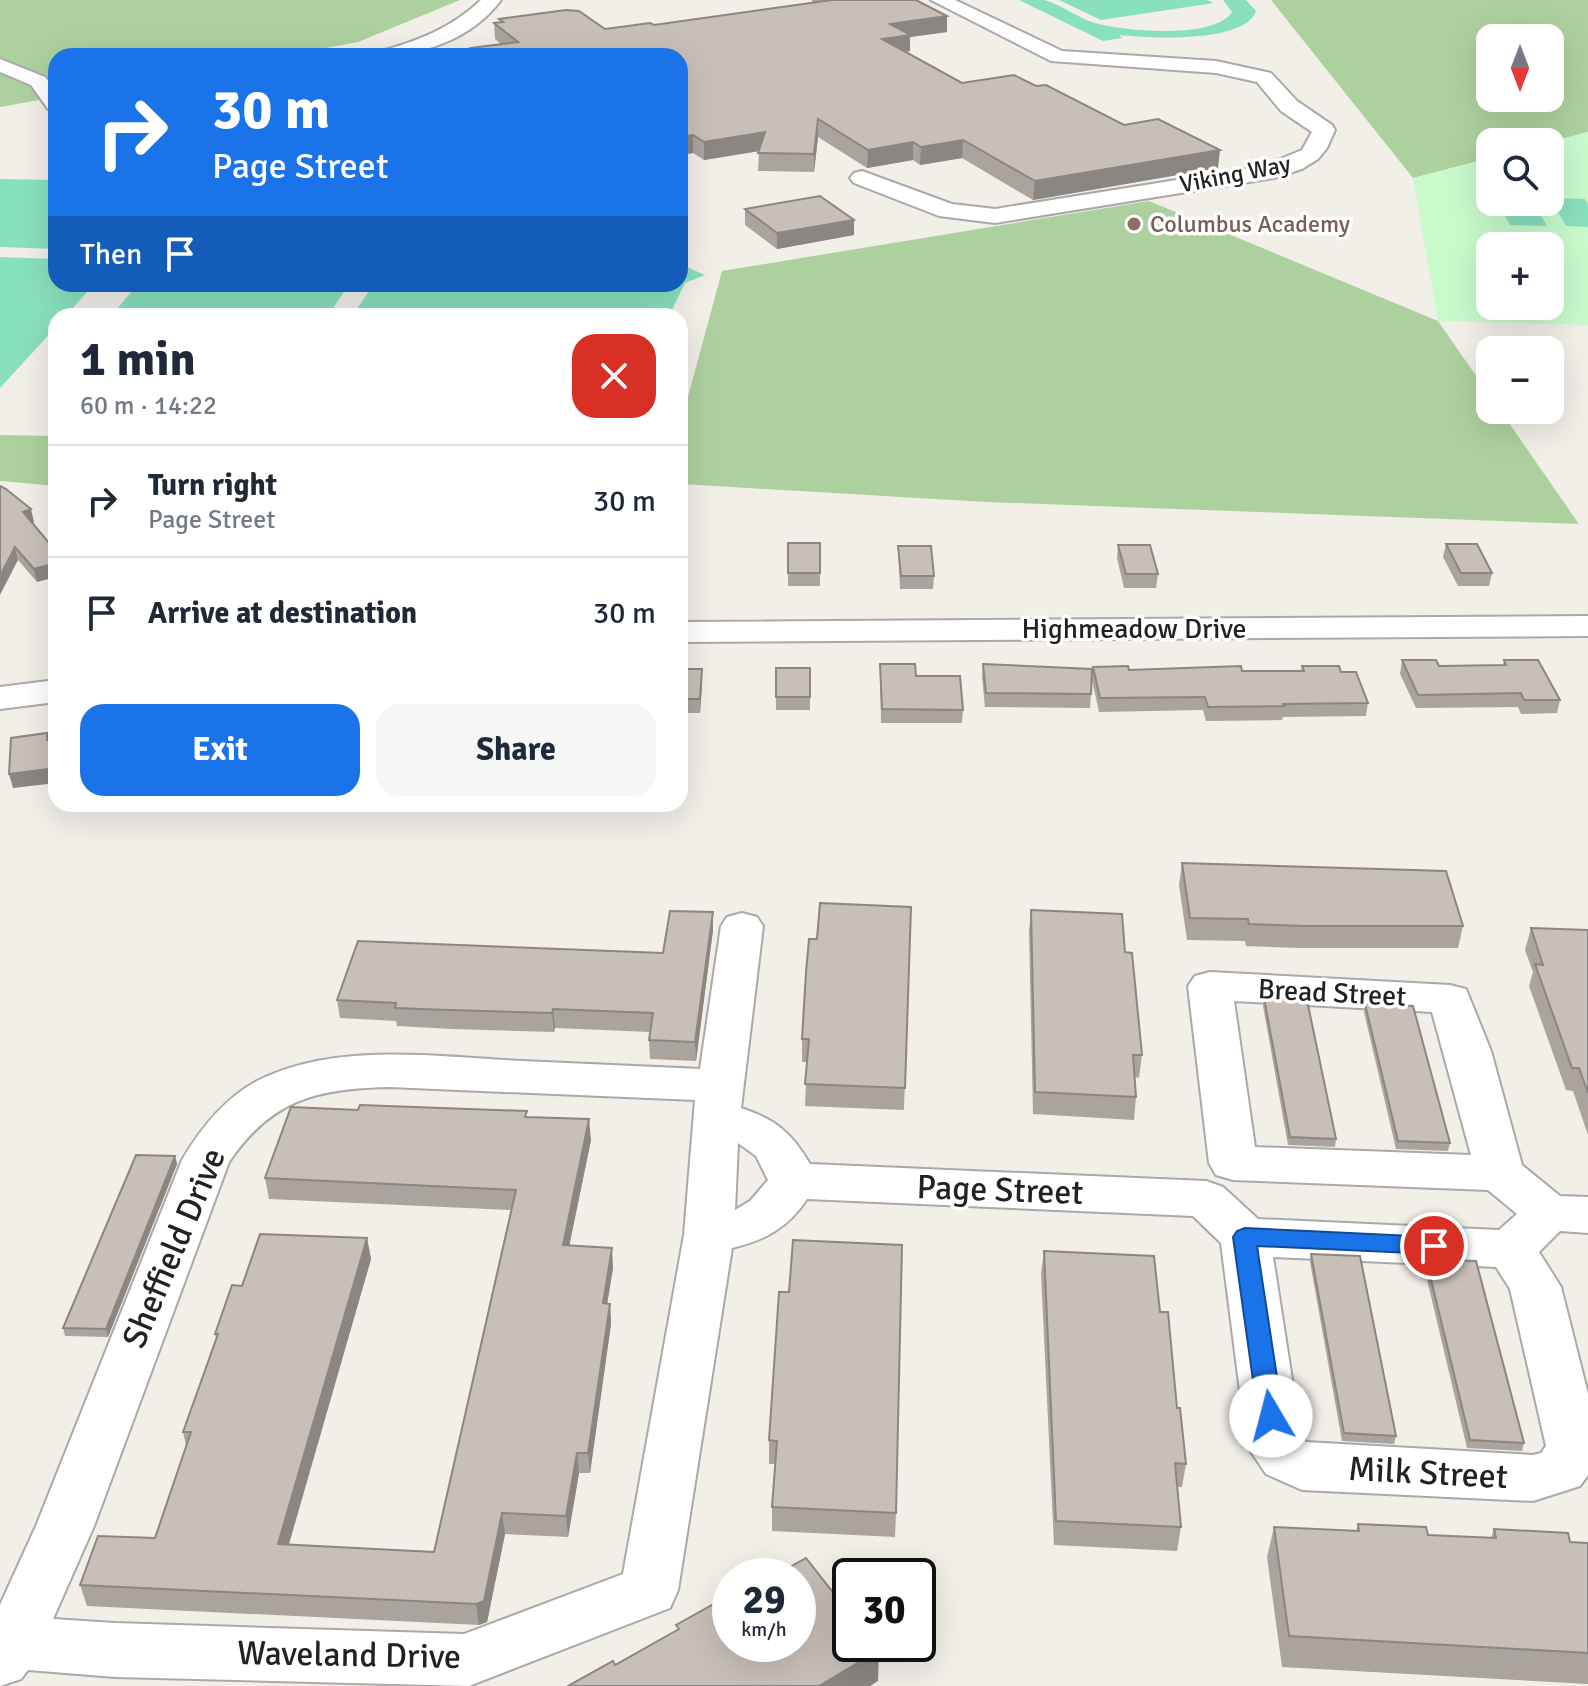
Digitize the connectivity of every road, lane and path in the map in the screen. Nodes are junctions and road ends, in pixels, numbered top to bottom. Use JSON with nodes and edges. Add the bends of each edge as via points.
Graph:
{"nodes":[{"id":1,"x":492,"y":0,"type":"edge"},
{"id":2,"x":940,"y":0,"type":"edge"},
{"id":3,"x":406,"y":48,"type":"edge"},
{"id":4,"x":0,"y":65,"type":"edge"},
{"id":5,"x":48,"y":93,"type":"edge"},
{"id":6,"x":862,"y":178,"type":"edge"},
{"id":7,"x":1588,"y":626,"type":"edge"},
{"id":8,"x":688,"y":632,"type":"edge"},
{"id":9,"x":48,"y":692,"type":"edge"},
{"id":10,"x":0,"y":698,"type":"edge"},
{"id":11,"x":742,"y":926,"type":"dead end"},
{"id":12,"x":718,"y":1101,"type":"junction"},
{"id":13,"x":1500,"y":1173,"type":"junction"},
{"id":14,"x":793,"y":1181,"type":"junction"},
{"id":15,"x":1220,"y":1181,"type":"junction"},
{"id":16,"x":1568,"y":1214,"type":"edge"},
{"id":17,"x":709,"y":1235,"type":"junction"},
{"id":18,"x":1245,"y":1237,"type":"junction"},
{"id":19,"x":1511,"y":1249,"type":"junction"},
{"id":20,"x":6,"y":1651,"type":"edge"}],
"edges":[{"from":1,"to":3,"type":"street","via":[[463,27]]},
{"from":2,"to":6,"type":"street","name":"Viking Way","via":[[1058,57],[1216,67],[1264,77],[1289,106],[1324,130],[1322,141],[1300,162],[1266,173],[995,216],[948,211]]},
{"from":4,"to":5,"type":"street","via":[[38,81]]},
{"from":7,"to":8,"type":"street","name":"Highmeadow Drive"},
{"from":9,"to":10,"type":"street"},
{"from":11,"to":12,"type":"street","name":"Waveland Drive"},
{"from":12,"to":14,"type":"street","via":[[782,1152]]},
{"from":12,"to":17,"type":"street","name":"Waveland Drive"},
{"from":12,"to":20,"type":"street","name":"Sheffield Drive","via":[[399,1071],[319,1078],[257,1102],[226,1129],[206,1160],[65,1526]]},
{"from":13,"to":15,"type":"street","name":"Page Street"},
{"from":13,"to":15,"type":"street","name":"Bread Street","via":[[1450,999],[1210,986]]},
{"from":13,"to":16,"type":"street"},
{"from":14,"to":15,"type":"street","name":"Page Street"},
{"from":14,"to":17,"type":"street","via":[[776,1209],[744,1228]]},
{"from":15,"to":18,"type":"street"},
{"from":16,"to":19,"type":"street"},
{"from":17,"to":20,"type":"street","name":"Waveland Drive","via":[[649,1590],[464,1661]]},
{"from":18,"to":19,"type":"street"},
{"from":18,"to":19,"type":"street","name":"Milk Street","via":[[1275,1446],[1286,1458],[1302,1467],[1533,1478],[1560,1470],[1575,1451],[1535,1287]]}]}
